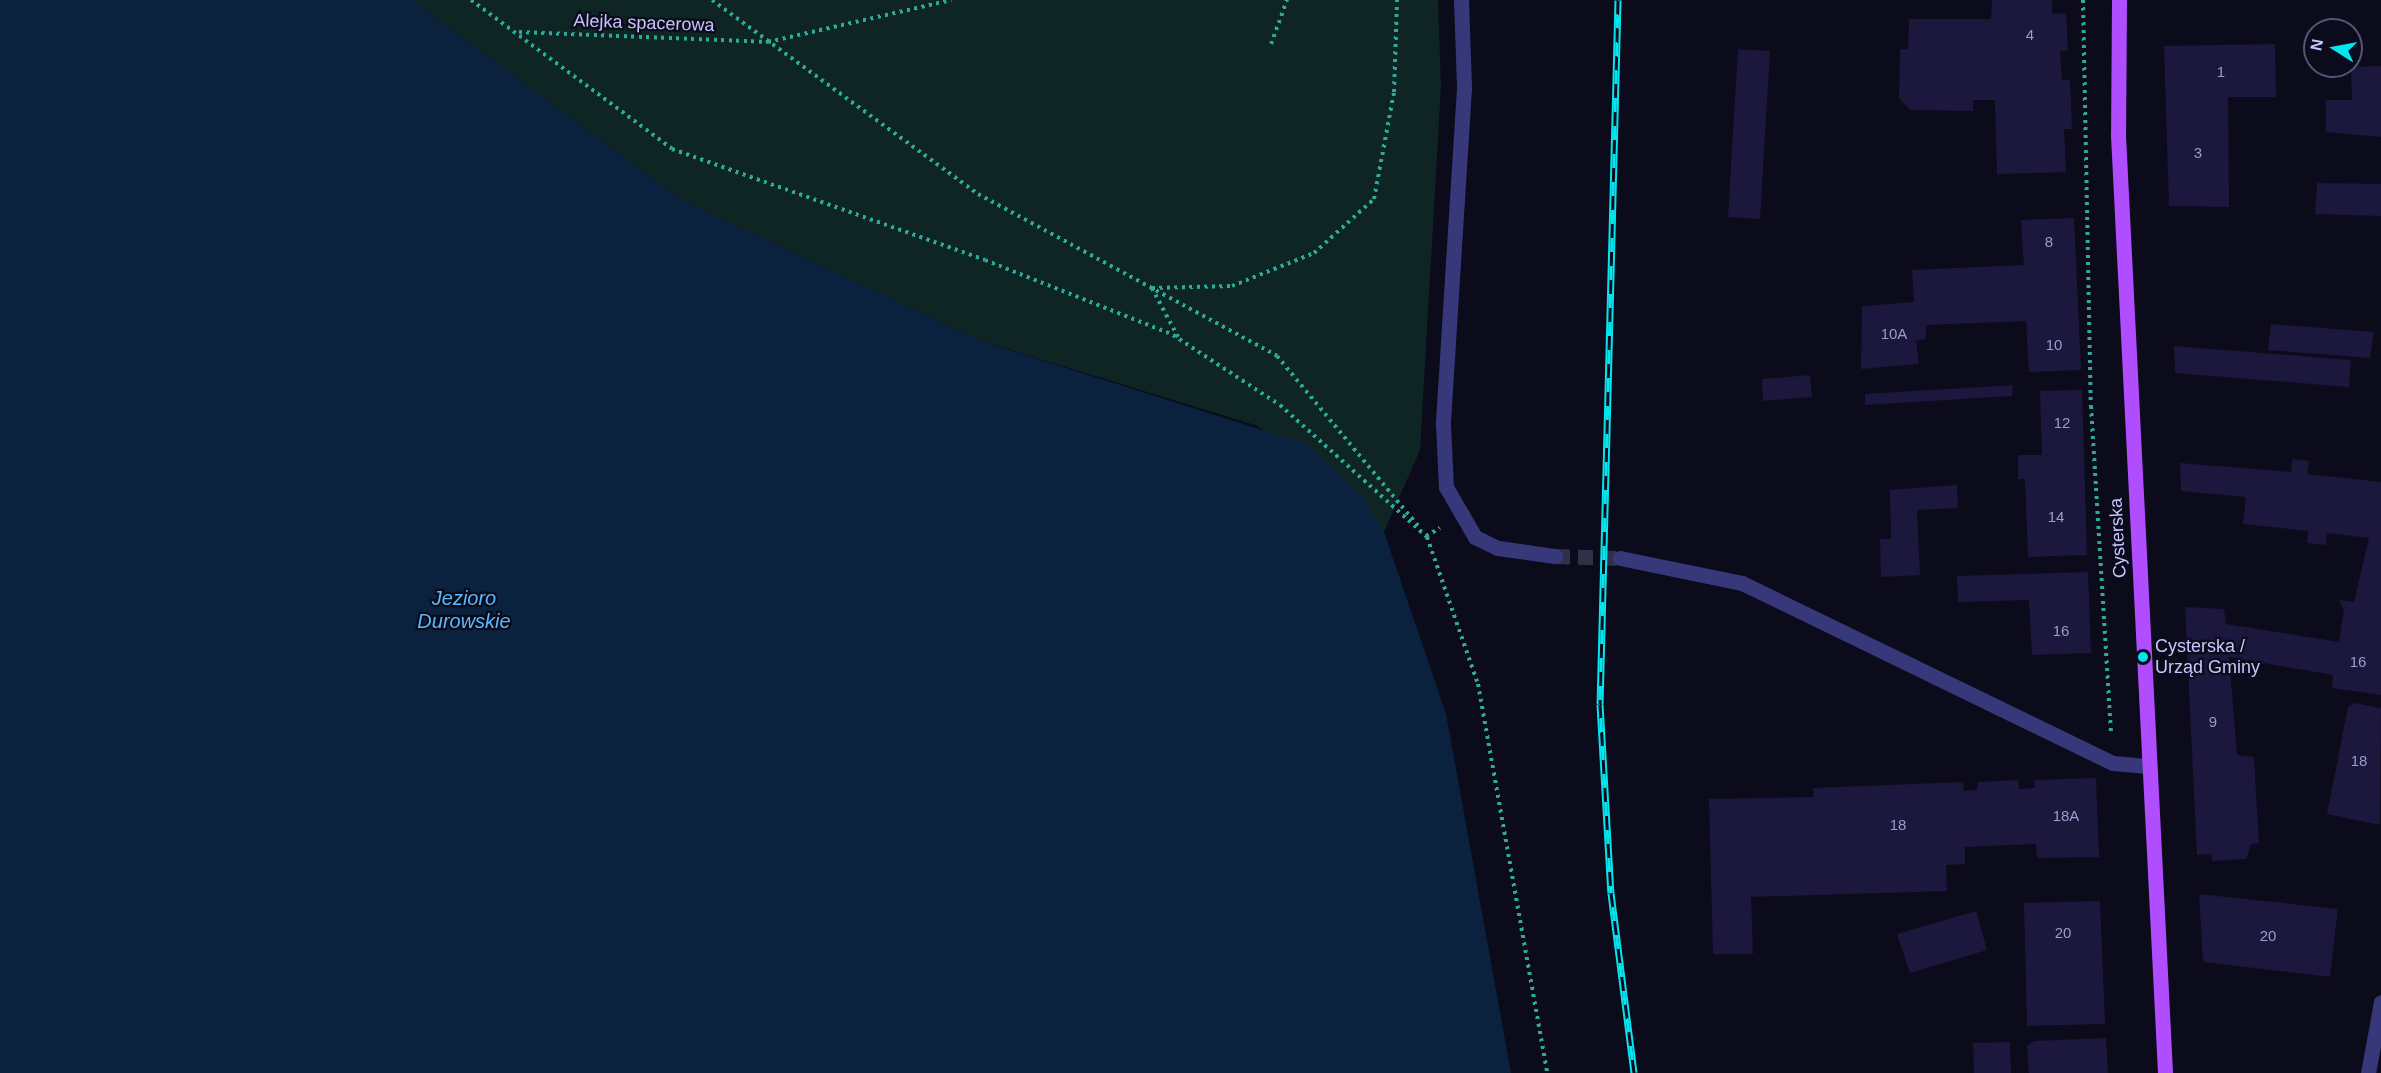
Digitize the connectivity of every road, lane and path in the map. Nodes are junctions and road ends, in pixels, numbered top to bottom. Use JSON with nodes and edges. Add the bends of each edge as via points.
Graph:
{"nodes":[{"id":1,"x":471,"y":0,"type":"edge"},
{"id":2,"x":712,"y":0,"type":"edge"},
{"id":3,"x":951,"y":0,"type":"edge"},
{"id":4,"x":1287,"y":0,"type":"edge"},
{"id":5,"x":1396,"y":0,"type":"edge"},
{"id":6,"x":1461,"y":0,"type":"edge"},
{"id":7,"x":2084,"y":0,"type":"edge"},
{"id":8,"x":2119,"y":0,"type":"edge"},
{"id":9,"x":519,"y":32,"type":"junction"},
{"id":10,"x":768,"y":42,"type":"junction"},
{"id":11,"x":1271,"y":44,"type":"dead end"},
{"id":12,"x":1152,"y":288,"type":"junction"},
{"id":13,"x":1178,"y":338,"type":"junction"},
{"id":14,"x":1427,"y":537,"type":"junction"},
{"id":15,"x":1555,"y":556,"type":"tunnel mouth"},
{"id":16,"x":1620,"y":558,"type":"tunnel mouth"},
{"id":17,"x":2113,"y":763,"type":"junction"},
{"id":18,"x":2148,"y":766,"type":"junction"},
{"id":19,"x":2381,"y":1002,"type":"edge"},
{"id":20,"x":1547,"y":1073,"type":"edge"},
{"id":21,"x":2165,"y":1073,"type":"edge"},
{"id":22,"x":2368,"y":1073,"type":"edge"}],
"edges":[{"from":1,"to":9,"type":"path"},
{"from":2,"to":10,"type":"path"},
{"from":3,"to":10,"type":"path","name":"Alejka spacerowa"},
{"from":4,"to":11,"type":"path"},
{"from":5,"to":12,"type":"path","via":[[1394,92],[1374,199],[1314,253],[1232,286]]},
{"from":6,"to":15,"type":"street","via":[[1464,88],[1443,424],[1446,487],[1475,537],[1498,548]]},
{"from":7,"to":17,"type":"path","via":[[2091,406]]},
{"from":8,"to":18,"type":"main road","name":"Cysterska","via":[[2118,135]]},
{"from":9,"to":10,"type":"path","name":"Alejka spacerowa"},
{"from":9,"to":13,"type":"path","via":[[672,149],[985,260]]},
{"from":10,"to":12,"type":"path","via":[[978,194]]},
{"from":12,"to":13,"type":"path"},
{"from":12,"to":14,"type":"path","via":[[1277,356]]},
{"from":13,"to":14,"type":"path","via":[[1281,405]]},
{"from":14,"to":20,"type":"path","via":[[1478,684]]},
{"from":16,"to":17,"type":"street","via":[[1742,583]]},
{"from":17,"to":18,"type":"street"},
{"from":18,"to":21,"type":"main road","name":"Cysterska"},
{"from":19,"to":22,"type":"street"}]}
